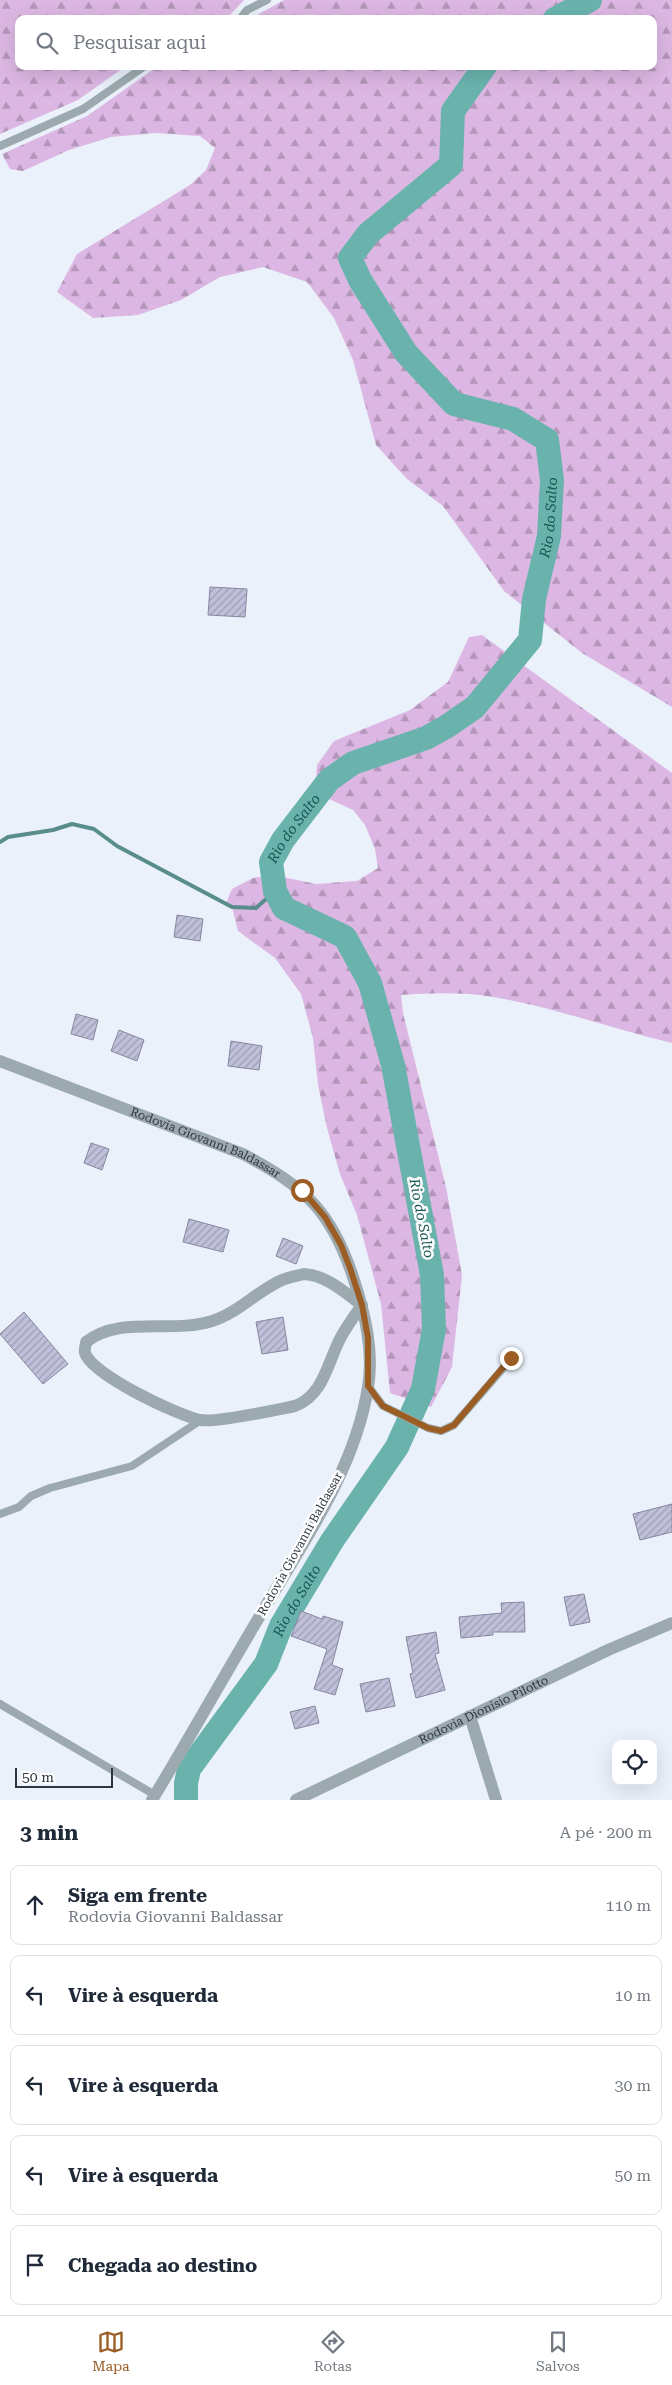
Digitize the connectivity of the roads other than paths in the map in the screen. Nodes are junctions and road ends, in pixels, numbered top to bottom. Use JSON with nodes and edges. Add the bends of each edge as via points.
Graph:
{"nodes":[{"id":1,"x":267,"y":0,"type":"edge"},
{"id":2,"x":244,"y":15,"type":"edge"},
{"id":3,"x":139,"y":70,"type":"edge"},
{"id":4,"x":0,"y":146,"type":"edge"},
{"id":5,"x":0,"y":1061,"type":"edge"},
{"id":6,"x":362,"y":1305,"type":"junction"},
{"id":7,"x":511,"y":1358,"type":"dead end"},
{"id":8,"x":368,"y":1386,"type":"junction"},
{"id":9,"x":201,"y":1420,"type":"junction"},
{"id":10,"x":0,"y":1514,"type":"edge"},
{"id":11,"x":672,"y":1623,"type":"edge"},
{"id":12,"x":0,"y":1704,"type":"edge"},
{"id":13,"x":470,"y":1716,"type":"junction"},
{"id":14,"x":153,"y":1798,"type":"edge"},
{"id":15,"x":296,"y":1800,"type":"edge"},
{"id":16,"x":496,"y":1800,"type":"edge"}],
"edges":[{"from":1,"to":2,"type":"lane"},
{"from":3,"to":4,"type":"lane","via":[[83,109]]},
{"from":5,"to":6,"type":"street","name":"Rodovia Giovanni Baldassar","via":[[243,1154],[277,1172],[302,1190],[325,1217],[341,1245]]},
{"from":6,"to":8,"type":"street","name":"Rodovia Giovanni Baldassar","via":[[368,1338]]},
{"from":6,"to":9,"type":"street","via":[[341,1336],[321,1383],[307,1402]]},
{"from":6,"to":9,"type":"street","via":[[327,1280],[304,1274],[281,1281],[213,1321],[180,1327],[121,1328],[97,1333],[86,1342],[85,1352],[91,1362],[108,1376],[159,1404]]},
{"from":7,"to":8,"type":"lane","via":[[454,1425],[441,1431],[383,1406]]},
{"from":8,"to":14,"type":"street","name":"Rodovia Giovanni Baldassar","via":[[353,1443],[322,1510]]},
{"from":9,"to":10,"type":"lane","via":[[132,1466],[58,1485]]},
{"from":11,"to":13,"type":"street","name":"Rodovia Dionísio Pilotto"},
{"from":12,"to":14,"type":"lane"},
{"from":13,"to":15,"type":"street","name":"Rodovia Dionísio Pilotto"},
{"from":13,"to":16,"type":"street"}]}
